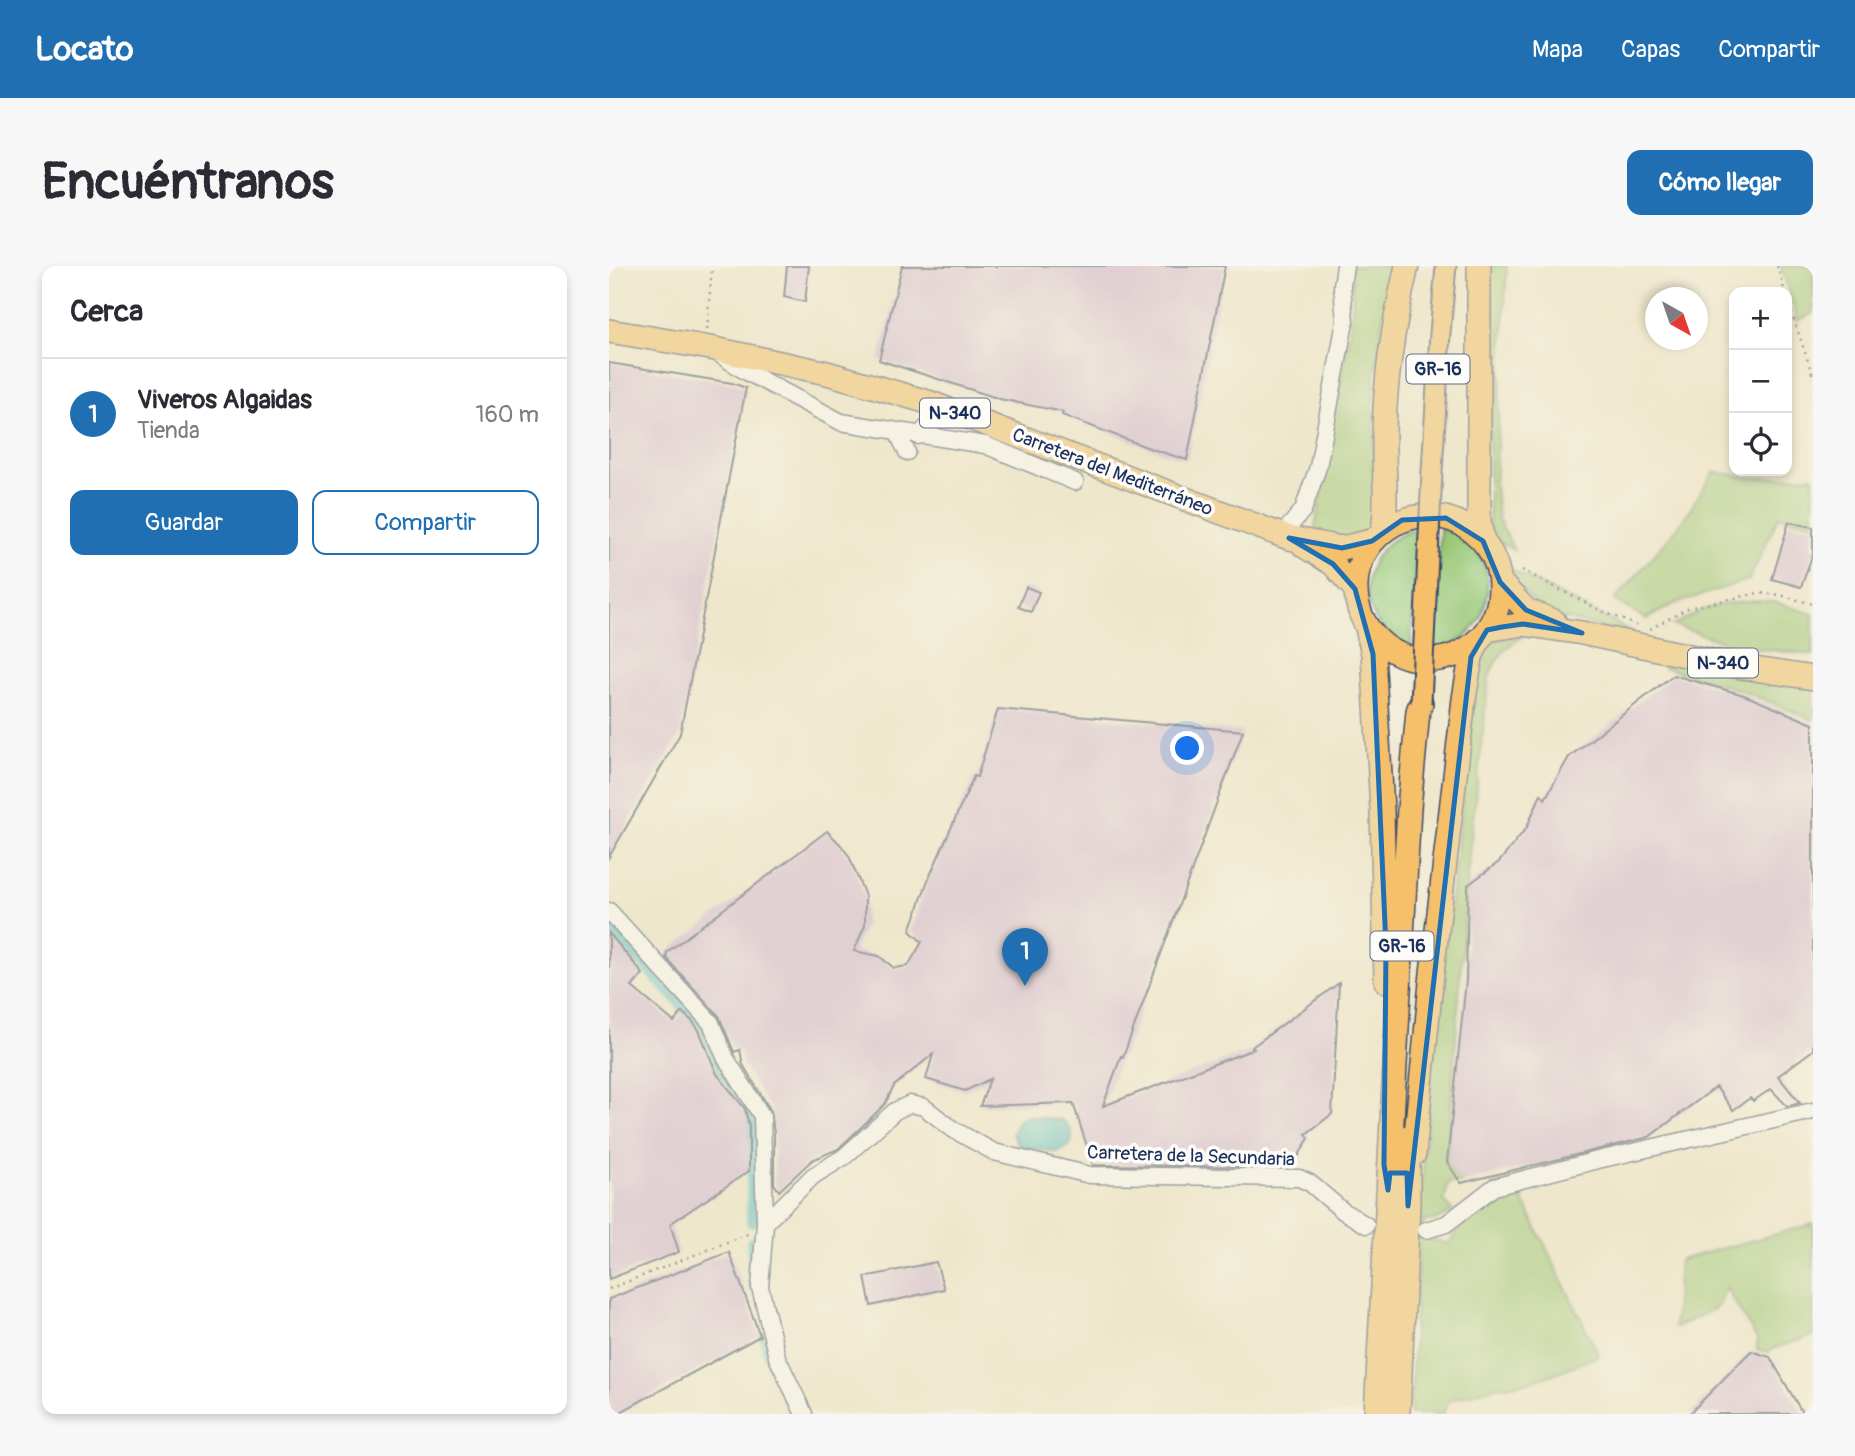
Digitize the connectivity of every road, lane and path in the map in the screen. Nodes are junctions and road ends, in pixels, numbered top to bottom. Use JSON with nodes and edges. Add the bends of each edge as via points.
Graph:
{"nodes":[{"id":1,"x":712,"y":266,"type":"edge"},
{"id":2,"x":1345,"y":266,"type":"edge"},
{"id":3,"x":1407,"y":266,"type":"edge"},
{"id":4,"x":1446,"y":266,"type":"edge"},
{"id":5,"x":1479,"y":266,"type":"edge"},
{"id":6,"x":1777,"y":266,"type":"edge"},
{"id":7,"x":1783,"y":287,"type":"edge"},
{"id":8,"x":1792,"y":314,"type":"edge"},
{"id":9,"x":609,"y":331,"type":"edge"},
{"id":10,"x":710,"y":348,"type":"junction"},
{"id":11,"x":1813,"y":376,"type":"edge"},
{"id":12,"x":946,"y":409,"type":"junction"},
{"id":13,"x":897,"y":432,"type":"junction"},
{"id":14,"x":919,"y":436,"type":"junction"},
{"id":15,"x":908,"y":452,"type":"dead end"},
{"id":16,"x":1075,"y":482,"type":"dead end"},
{"id":17,"x":1286,"y":536,"type":"junction"},
{"id":18,"x":1378,"y":536,"type":"junction"},
{"id":19,"x":1483,"y":541,"type":"junction"},
{"id":20,"x":1522,"y":570,"type":"dead end"},
{"id":21,"x":1500,"y":582,"type":"junction"},
{"id":22,"x":1355,"y":589,"type":"junction"},
{"id":23,"x":1813,"y":604,"type":"edge"},
{"id":24,"x":1367,"y":628,"type":"junction"},
{"id":25,"x":1582,"y":633,"type":"junction"},
{"id":26,"x":1482,"y":635,"type":"junction"},
{"id":27,"x":1813,"y":678,"type":"edge"},
{"id":28,"x":1421,"y":703,"type":"junction"},
{"id":29,"x":609,"y":911,"type":"edge"},
{"id":30,"x":1813,"y":1111,"type":"edge"},
{"id":31,"x":1388,"y":1189,"type":"junction"},
{"id":32,"x":1408,"y":1206,"type":"junction"},
{"id":33,"x":765,"y":1223,"type":"junction"},
{"id":34,"x":1366,"y":1225,"type":"dead end"},
{"id":35,"x":1426,"y":1230,"type":"dead end"},
{"id":36,"x":609,"y":1289,"type":"edge"},
{"id":37,"x":803,"y":1414,"type":"edge"},
{"id":38,"x":1376,"y":1414,"type":"edge"},
{"id":39,"x":1398,"y":1414,"type":"edge"}],
"edges":[{"from":1,"to":10,"type":"path"},
{"from":2,"to":17,"type":"street","via":[[1345,322],[1318,467],[1303,510]]},
{"from":3,"to":18,"type":"highway","via":[[1386,381],[1385,517]]},
{"from":4,"to":28,"type":"main road","number":"GR-16","bridge":true},
{"from":5,"to":19,"type":"highway","via":[[1479,520]]},
{"from":6,"to":7,"type":"path"},
{"from":8,"to":11,"type":"path"},
{"from":9,"to":10,"type":"highway","name":"Carretera del Mediterráneo","number":"N-340"},
{"from":10,"to":12,"type":"highway","name":"Carretera del Mediterráneo","number":"N-340","via":[[827,373]]},
{"from":10,"to":13,"type":"street","via":[[841,422]]},
{"from":12,"to":14,"type":"street"},
{"from":12,"to":17,"type":"highway","name":"Carretera del Mediterráneo","number":"N-340"},
{"from":13,"to":14,"type":"street"},
{"from":13,"to":15,"type":"street"},
{"from":14,"to":16,"type":"street","via":[[985,445]]},
{"from":17,"to":18,"type":"highway","name":"Carretera del Mediterráneo","number":"N-340","via":[[1342,548]]},
{"from":17,"to":22,"type":"highway","name":"Carretera del Mediterráneo","number":"N-340","via":[[1333,564]]},
{"from":18,"to":19,"type":"highway","number":"N-340","via":[[1402,520],[1424,516],[1446,518]]},
{"from":18,"to":22,"type":"highway","number":"N-340","via":[[1363,556]]},
{"from":19,"to":21,"type":"highway","number":"N-340","via":[[1495,560]]},
{"from":20,"to":23,"type":"path","via":[[1649,630],[1688,608],[1746,595],[1780,595]]},
{"from":21,"to":25,"type":"highway","number":"N-340","via":[[1527,610]]},
{"from":21,"to":26,"type":"highway","number":"N-340","via":[[1495,615]]},
{"from":22,"to":24,"type":"highway","number":"N-340"},
{"from":24,"to":26,"type":"highway","number":"N-340","via":[[1399,655],[1420,660],[1441,660],[1461,653]]},
{"from":24,"to":31,"type":"highway","via":[[1373,654],[1382,809],[1384,1165]]},
{"from":25,"to":26,"type":"highway","number":"N-340","via":[[1523,624]]},
{"from":25,"to":27,"type":"highway","number":"N-340"},
{"from":26,"to":32,"type":"highway","via":[[1471,657],[1464,699]]},
{"from":28,"to":31,"type":"highway","number":"GR-16","via":[[1409,808]]},
{"from":28,"to":32,"type":"highway","number":"GR-16","via":[[1423,821],[1406,1165]]},
{"from":29,"to":33,"type":"street","via":[[711,1023],[725,1057],[757,1104],[762,1116]]},
{"from":30,"to":35,"type":"street","via":[[1494,1187],[1446,1224]]},
{"from":31,"to":38,"type":"highway","number":"GR-16"},
{"from":32,"to":39,"type":"highway","number":"GR-16"},
{"from":33,"to":34,"type":"street","name":"Carretera de la Secundaria","via":[[813,1176],[910,1104],[924,1107],[994,1152],[1090,1175],[1299,1178]]},
{"from":33,"to":36,"type":"path","via":[[741,1238]]},
{"from":33,"to":37,"type":"street","via":[[760,1287],[777,1357]]}]}
